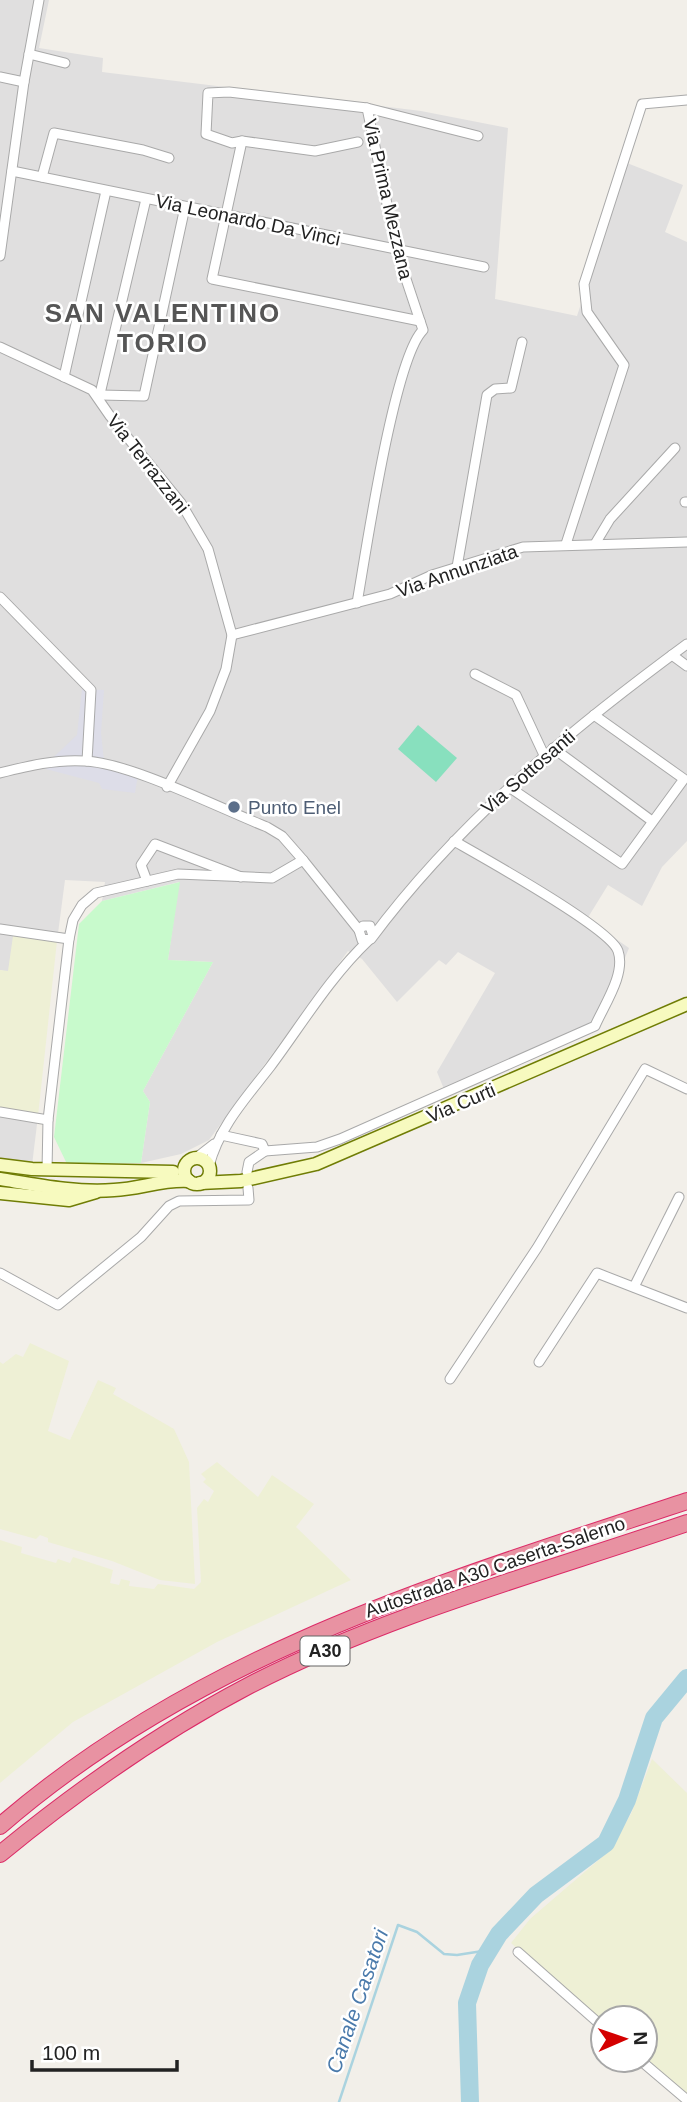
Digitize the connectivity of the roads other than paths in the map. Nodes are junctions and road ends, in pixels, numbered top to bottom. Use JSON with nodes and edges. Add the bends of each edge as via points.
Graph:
{"nodes":[{"id":1,"x":39,"y":0,"type":"edge"},
{"id":2,"x":29,"y":54,"type":"junction"},
{"id":3,"x":65,"y":63,"type":"dead end"},
{"id":4,"x":0,"y":77,"type":"edge"},
{"id":5,"x":24,"y":82,"type":"junction"},
{"id":6,"x":687,"y":100,"type":"edge"},
{"id":7,"x":367,"y":108,"type":"junction"},
{"id":8,"x":478,"y":135,"type":"dead end"},
{"id":9,"x":242,"y":141,"type":"junction"},
{"id":10,"x":358,"y":142,"type":"dead end"},
{"id":11,"x":169,"y":158,"type":"dead end"},
{"id":12,"x":12,"y":171,"type":"junction"},
{"id":13,"x":42,"y":177,"type":"junction"},
{"id":14,"x":106,"y":191,"type":"junction"},
{"id":15,"x":146,"y":199,"type":"junction"},
{"id":16,"x":185,"y":207,"type":"junction"},
{"id":17,"x":226,"y":216,"type":"junction"},
{"id":18,"x":397,"y":252,"type":"junction"},
{"id":19,"x":0,"y":256,"type":"edge"},
{"id":20,"x":484,"y":267,"type":"dead end"},
{"id":21,"x":420,"y":321,"type":"junction"},
{"id":22,"x":522,"y":342,"type":"dead end"},
{"id":23,"x":0,"y":347,"type":"edge"},
{"id":24,"x":64,"y":377,"type":"junction"},
{"id":25,"x":99,"y":397,"type":"junction"},
{"id":26,"x":675,"y":448,"type":"dead end"},
{"id":27,"x":687,"y":542,"type":"edge"},
{"id":28,"x":565,"y":544,"type":"junction"},
{"id":29,"x":595,"y":544,"type":"junction"},
{"id":30,"x":457,"y":567,"type":"junction"},
{"id":31,"x":0,"y":597,"type":"edge"},
{"id":32,"x":356,"y":603,"type":"junction"},
{"id":33,"x":232,"y":635,"type":"junction"},
{"id":34,"x":687,"y":644,"type":"edge"},
{"id":35,"x":672,"y":655,"type":"junction"},
{"id":36,"x":687,"y":666,"type":"edge"},
{"id":37,"x":475,"y":674,"type":"dead end"},
{"id":38,"x":594,"y":715,"type":"junction"},
{"id":39,"x":553,"y":748,"type":"junction"},
{"id":40,"x":544,"y":755,"type":"junction"},
{"id":41,"x":87,"y":761,"type":"junction"},
{"id":42,"x":0,"y":773,"type":"edge"},
{"id":43,"x":167,"y":787,"type":"junction"},
{"id":44,"x":509,"y":787,"type":"junction"},
{"id":45,"x":652,"y":821,"type":"junction"},
{"id":46,"x":454,"y":841,"type":"junction"},
{"id":47,"x":303,"y":860,"type":"junction"},
{"id":48,"x":245,"y":879,"type":"junction"},
{"id":49,"x":147,"y":881,"type":"junction"},
{"id":50,"x":0,"y":929,"type":"edge"},
{"id":51,"x":366,"y":932,"type":"junction"},
{"id":52,"x":69,"y":939,"type":"junction"},
{"id":53,"x":687,"y":1004,"type":"edge"},
{"id":54,"x":687,"y":1090,"type":"edge"},
{"id":55,"x":0,"y":1111,"type":"edge"},
{"id":56,"x":48,"y":1120,"type":"junction"},
{"id":57,"x":218,"y":1139,"type":"junction"},
{"id":58,"x":265,"y":1151,"type":"junction"},
{"id":59,"x":191,"y":1161,"type":"junction"},
{"id":60,"x":0,"y":1165,"type":"edge"},
{"id":61,"x":209,"y":1168,"type":"junction"},
{"id":62,"x":47,"y":1170,"type":"junction"},
{"id":63,"x":173,"y":1172,"type":"junction"},
{"id":64,"x":247,"y":1172,"type":"dead end"},
{"id":65,"x":0,"y":1179,"type":"edge"},
{"id":66,"x":162,"y":1181,"type":"junction"},
{"id":67,"x":194,"y":1182,"type":"junction"},
{"id":68,"x":229,"y":1182,"type":"junction"},
{"id":69,"x":248,"y":1188,"type":"dead end"},
{"id":70,"x":99,"y":1191,"type":"junction"},
{"id":71,"x":0,"y":1193,"type":"edge"},
{"id":72,"x":680,"y":1196,"type":"dead end"},
{"id":73,"x":0,"y":1273,"type":"edge"},
{"id":74,"x":634,"y":1287,"type":"junction"},
{"id":75,"x":687,"y":1306,"type":"edge"},
{"id":76,"x":539,"y":1362,"type":"dead end"},
{"id":77,"x":450,"y":1379,"type":"dead end"},
{"id":78,"x":687,"y":1501,"type":"edge"},
{"id":79,"x":687,"y":1523,"type":"edge"},
{"id":80,"x":0,"y":1826,"type":"edge"},
{"id":81,"x":0,"y":1854,"type":"edge"},
{"id":82,"x":517,"y":1952,"type":"dead end"},
{"id":83,"x":589,"y":2015,"type":"edge"},
{"id":84,"x":656,"y":2074,"type":"edge"},
{"id":85,"x":687,"y":2100,"type":"edge"}],
"edges":[{"from":1,"to":2,"type":"street"},
{"from":2,"to":3,"type":"street"},
{"from":2,"to":5,"type":"street"},
{"from":4,"to":5,"type":"street"},
{"from":5,"to":12,"type":"street"},
{"from":6,"to":28,"type":"street","via":[[642,104],[584,284],[587,312],[624,365]]},
{"from":7,"to":8,"type":"street","name":"Via Prima Mezzana"},
{"from":7,"to":9,"type":"street","via":[[208,93],[206,134],[232,143]]},
{"from":7,"to":18,"type":"street","name":"Via Prima Mezzana"},
{"from":9,"to":10,"type":"street","via":[[315,151]]},
{"from":9,"to":17,"type":"street"},
{"from":11,"to":13,"type":"street","via":[[54,134]]},
{"from":12,"to":13,"type":"street","name":"Via Leonardo Da Vinci"},
{"from":12,"to":19,"type":"street"},
{"from":13,"to":14,"type":"street","name":"Via Leonardo Da Vinci"},
{"from":14,"to":15,"type":"street","name":"Via Leonardo Da Vinci"},
{"from":14,"to":24,"type":"street"},
{"from":15,"to":16,"type":"street","name":"Via Leonardo Da Vinci"},
{"from":15,"to":25,"type":"street"},
{"from":16,"to":17,"type":"street","name":"Via Leonardo Da Vinci"},
{"from":16,"to":25,"type":"street","via":[[144,396]]},
{"from":17,"to":18,"type":"street","name":"Via Leonardo Da Vinci"},
{"from":17,"to":21,"type":"street","via":[[212,279]]},
{"from":18,"to":20,"type":"street","name":"Via Leonardo Da Vinci"},
{"from":18,"to":21,"type":"street","name":"Via Prima Mezzana"},
{"from":21,"to":32,"type":"street","via":[[424,330],[414,339],[401,382]]},
{"from":22,"to":30,"type":"street","via":[[511,388],[495,389],[487,395]]},
{"from":23,"to":24,"type":"street","name":"Via Terrazzani"},
{"from":24,"to":25,"type":"street","name":"Via Terrazzani"},
{"from":25,"to":33,"type":"street","name":"Via Terrazzani","via":[[181,503],[208,549]]},
{"from":26,"to":29,"type":"street","via":[[610,519]]},
{"from":27,"to":29,"type":"street","name":"Via Annunziata"},
{"from":28,"to":29,"type":"street","name":"Via Annunziata"},
{"from":28,"to":30,"type":"street","name":"Via Annunziata","via":[[523,547]]},
{"from":30,"to":32,"type":"street","name":"Via Annunziata"},
{"from":31,"to":41,"type":"street","via":[[91,690]]},
{"from":32,"to":33,"type":"street","name":"Via Annunziata"},
{"from":33,"to":43,"type":"street","via":[[219,694]]},
{"from":34,"to":35,"type":"street","name":"Via Sottosanti"},
{"from":35,"to":36,"type":"street"},
{"from":35,"to":38,"type":"street","name":"Via Sottosanti"},
{"from":37,"to":40,"type":"street","via":[[516,695]]},
{"from":38,"to":39,"type":"street","name":"Via Sottosanti"},
{"from":38,"to":45,"type":"street","via":[[684,779]]},
{"from":39,"to":40,"type":"street","name":"Via Sottosanti"},
{"from":39,"to":45,"type":"street"},
{"from":40,"to":44,"type":"street","name":"Via Sottosanti"},
{"from":41,"to":42,"type":"street","via":[[44,763]]},
{"from":41,"to":43,"type":"street"},
{"from":43,"to":47,"type":"street","via":[[267,827],[282,836]]},
{"from":44,"to":45,"type":"street","via":[[622,864]]},
{"from":44,"to":46,"type":"street","name":"Via Sottosanti"},
{"from":46,"to":51,"type":"street","name":"Via Sottosanti","via":[[387,919]]},
{"from":46,"to":58,"type":"street","via":[[560,905],[607,936],[618,949],[618,973],[594,1026],[340,1139],[317,1147]]},
{"from":47,"to":48,"type":"street","via":[[272,878]]},
{"from":47,"to":51,"type":"street"},
{"from":48,"to":49,"type":"street","via":[[178,874]]},
{"from":48,"to":49,"type":"street","via":[[155,844],[141,865]]},
{"from":49,"to":52,"type":"street","via":[[96,893],[73,920]]},
{"from":50,"to":52,"type":"street"},
{"from":51,"to":57,"type":"street","name":"Via Sottosanti"},
{"from":52,"to":56,"type":"street"},
{"from":53,"to":68,"type":"main road","name":"Via Curti","via":[[316,1164]]},
{"from":54,"to":77,"type":"street","via":[[645,1069],[537,1248]]},
{"from":55,"to":56,"type":"street"},
{"from":56,"to":62,"type":"street"},
{"from":57,"to":58,"type":"street","via":[[256,1141]]},
{"from":57,"to":59,"type":"street","name":"Via Sottosanti"},
{"from":57,"to":61,"type":"street","name":"Via Sottosanti"},
{"from":58,"to":64,"type":"street","via":[[249,1162]]},
{"from":59,"to":61,"type":"main road"},
{"from":59,"to":63,"type":"main road","name":"Via Curti"},
{"from":59,"to":67,"type":"main road","via":[[184,1172]]},
{"from":60,"to":62,"type":"main road"},
{"from":61,"to":67,"type":"main road","via":[[208,1177]]},
{"from":61,"to":68,"type":"main road"},
{"from":62,"to":63,"type":"main road"},
{"from":63,"to":66,"type":"main road","name":"Via Curti"},
{"from":65,"to":70,"type":"main road","name":"Via Curti"},
{"from":66,"to":67,"type":"main road","name":"Via Curti"},
{"from":66,"to":70,"type":"main road","name":"Via Curti"},
{"from":67,"to":68,"type":"main road","name":"Via Curti"},
{"from":69,"to":73,"type":"street","via":[[249,1200],[179,1201],[169,1206],[141,1237],[58,1305]]},
{"from":70,"to":71,"type":"main road","via":[[69,1200]]},
{"from":72,"to":74,"type":"street"},
{"from":74,"to":75,"type":"street"},
{"from":74,"to":76,"type":"street","via":[[597,1273]]},
{"from":78,"to":80,"type":"highway","name":"Autostrada A30 Caserta-Salerno","number":"A30","via":[[462,1576],[293,1641],[180,1700],[100,1751]]},
{"from":79,"to":81,"type":"highway","name":"Autostrada A30 Caserta-Salerno","number":"A30","via":[[388,1625],[249,1686],[114,1766]]},
{"from":82,"to":83,"type":"street"},
{"from":84,"to":85,"type":"street"}]}
